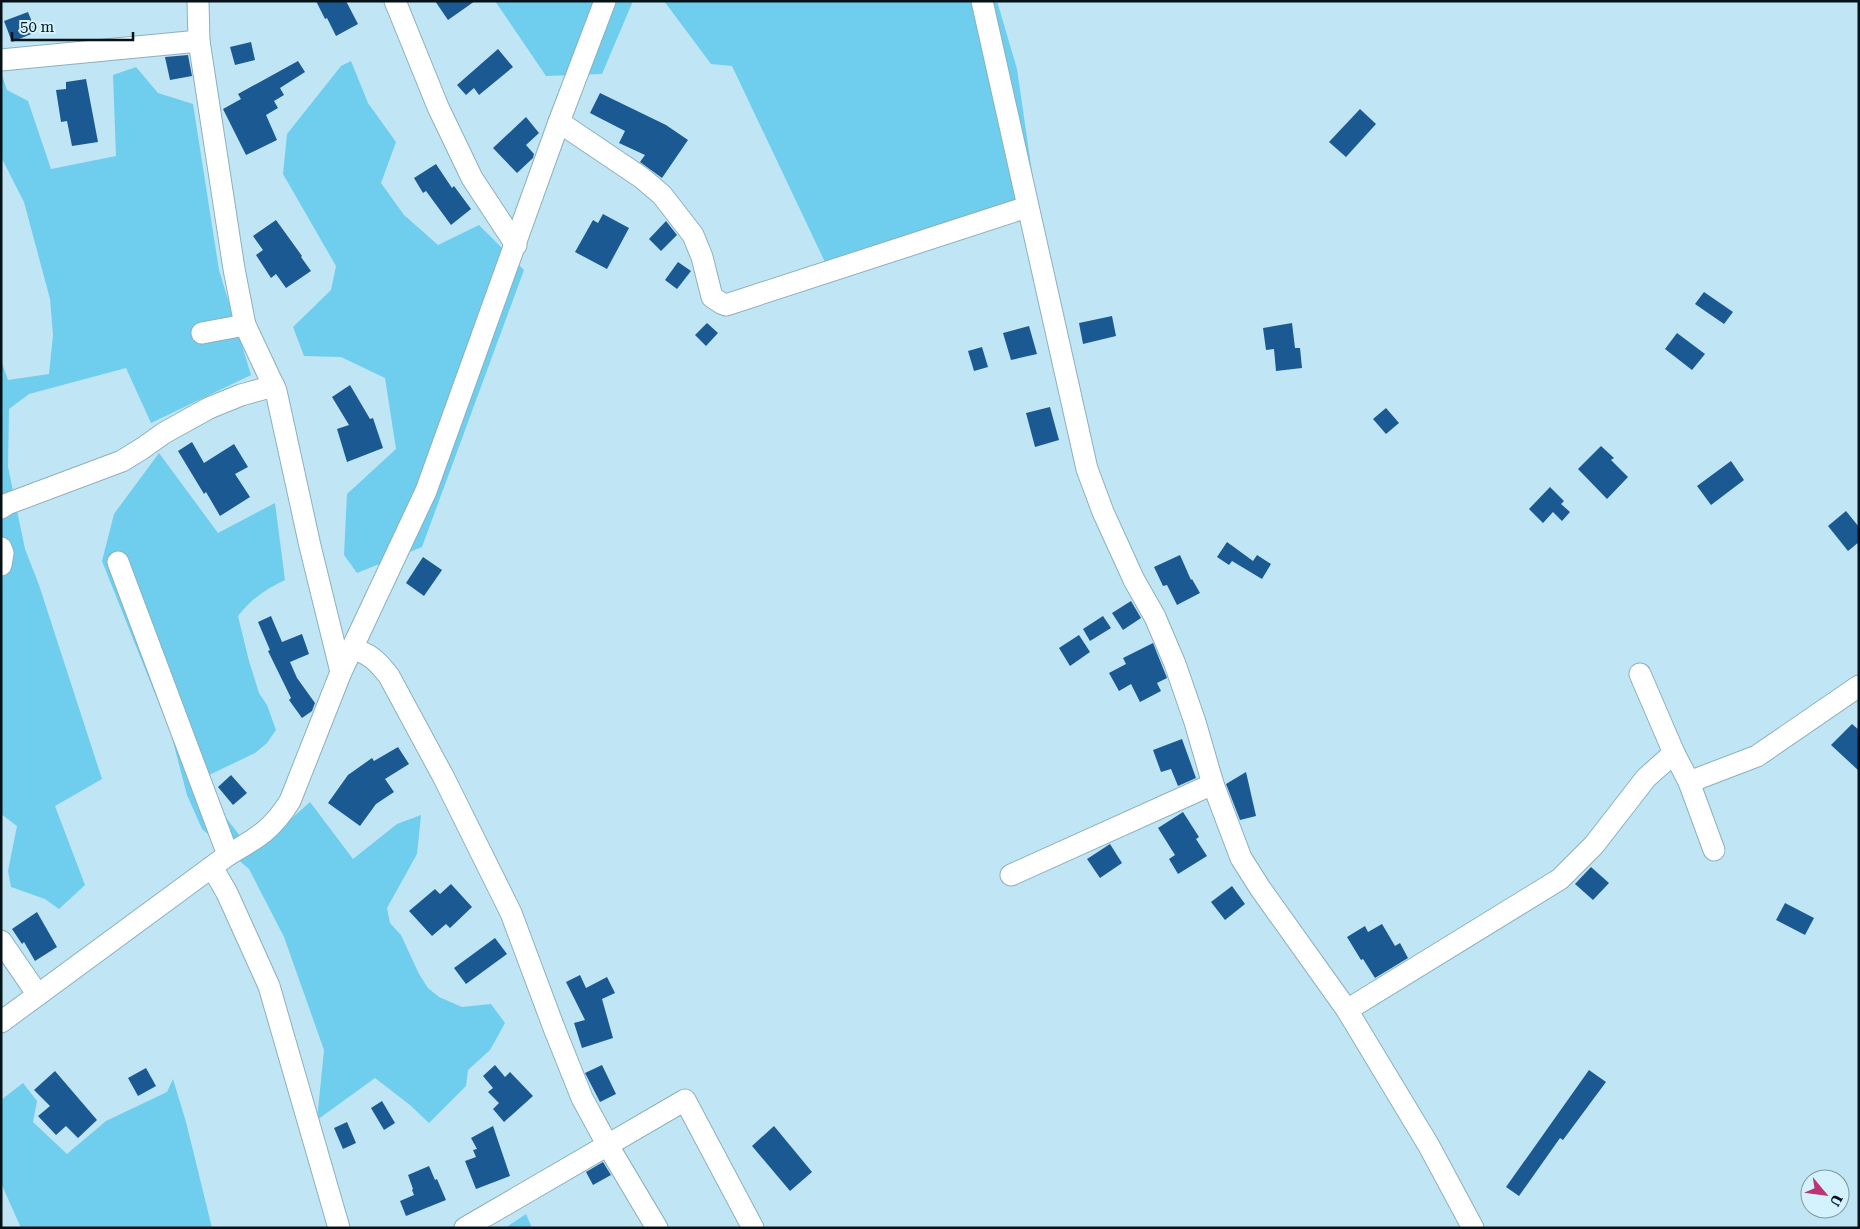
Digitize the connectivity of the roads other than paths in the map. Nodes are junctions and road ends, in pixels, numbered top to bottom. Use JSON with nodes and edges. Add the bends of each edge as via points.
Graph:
{"nodes":[{"id":1,"x":198,"y":1,"type":"edge"},
{"id":2,"x":395,"y":1,"type":"edge"},
{"id":3,"x":605,"y":1,"type":"edge"},
{"id":4,"x":982,"y":1,"type":"edge"},
{"id":5,"x":199,"y":41,"type":"junction"},
{"id":6,"x":1,"y":60,"type":"edge"},
{"id":7,"x":559,"y":122,"type":"junction"},
{"id":8,"x":1027,"y":207,"type":"junction"},
{"id":9,"x":516,"y":245,"type":"junction"},
{"id":10,"x":244,"y":325,"type":"junction"},
{"id":11,"x":202,"y":333,"type":"dead end"},
{"id":12,"x":274,"y":386,"type":"junction"},
{"id":13,"x":1,"y":508,"type":"edge"},
{"id":14,"x":1,"y":548,"type":"edge"},
{"id":15,"x":118,"y":562,"type":"dead end"},
{"id":16,"x":1,"y":566,"type":"edge"},
{"id":17,"x":352,"y":649,"type":"junction"},
{"id":18,"x":341,"y":672,"type":"junction"},
{"id":19,"x":1640,"y":674,"type":"dead end"},
{"id":20,"x":1859,"y":686,"type":"edge"},
{"id":21,"x":1674,"y":753,"type":"junction"},
{"id":22,"x":1689,"y":782,"type":"junction"},
{"id":23,"x":1213,"y":784,"type":"junction"},
{"id":24,"x":1714,"y":850,"type":"dead end"},
{"id":25,"x":220,"y":861,"type":"junction"},
{"id":26,"x":1011,"y":874,"type":"dead end"},
{"id":27,"x":1,"y":941,"type":"edge"},
{"id":28,"x":38,"y":995,"type":"junction"},
{"id":29,"x":1347,"y":1010,"type":"junction"},
{"id":30,"x":1,"y":1022,"type":"edge"},
{"id":31,"x":607,"y":1144,"type":"junction"},
{"id":32,"x":339,"y":1228,"type":"edge"},
{"id":33,"x":465,"y":1228,"type":"edge"},
{"id":34,"x":657,"y":1228,"type":"edge"},
{"id":35,"x":753,"y":1228,"type":"edge"},
{"id":36,"x":1473,"y":1228,"type":"edge"}],
"edges":[{"from":1,"to":5,"type":"street"},
{"from":2,"to":9,"type":"street","via":[[438,107],[472,178]]},
{"from":3,"to":7,"type":"street"},
{"from":4,"to":8,"type":"street"},
{"from":5,"to":6,"type":"street"},
{"from":5,"to":10,"type":"street"},
{"from":7,"to":8,"type":"street","via":[[642,178],[662,196],[693,235],[702,257],[710,294],[720,304]]},
{"from":7,"to":9,"type":"street"},
{"from":8,"to":23,"type":"street","via":[[1089,476],[1175,664]]},
{"from":9,"to":17,"type":"street","via":[[426,491]]},
{"from":10,"to":11,"type":"street"},
{"from":10,"to":12,"type":"street"},
{"from":12,"to":13,"type":"street","via":[[209,408],[122,461]]},
{"from":12,"to":18,"type":"street"},
{"from":14,"to":16,"type":"street"},
{"from":15,"to":25,"type":"street"},
{"from":17,"to":18,"type":"street"},
{"from":17,"to":31,"type":"street","via":[[378,660],[444,778],[511,913],[582,1098]]},
{"from":18,"to":25,"type":"street","via":[[290,801],[261,836]]},
{"from":19,"to":21,"type":"street"},
{"from":20,"to":22,"type":"street","via":[[1757,756]]},
{"from":21,"to":22,"type":"street"},
{"from":21,"to":29,"type":"street","via":[[1646,778],[1594,845],[1560,879]]},
{"from":22,"to":24,"type":"street"},
{"from":23,"to":26,"type":"street"},
{"from":23,"to":29,"type":"street","via":[[1232,839],[1248,872]]},
{"from":25,"to":28,"type":"street"},
{"from":25,"to":32,"type":"street","via":[[231,901],[268,986]]},
{"from":27,"to":28,"type":"street"},
{"from":28,"to":30,"type":"street"},
{"from":29,"to":36,"type":"street","via":[[1429,1146]]},
{"from":31,"to":33,"type":"street"},
{"from":31,"to":34,"type":"street"},
{"from":31,"to":35,"type":"street","via":[[685,1100]]}]}
